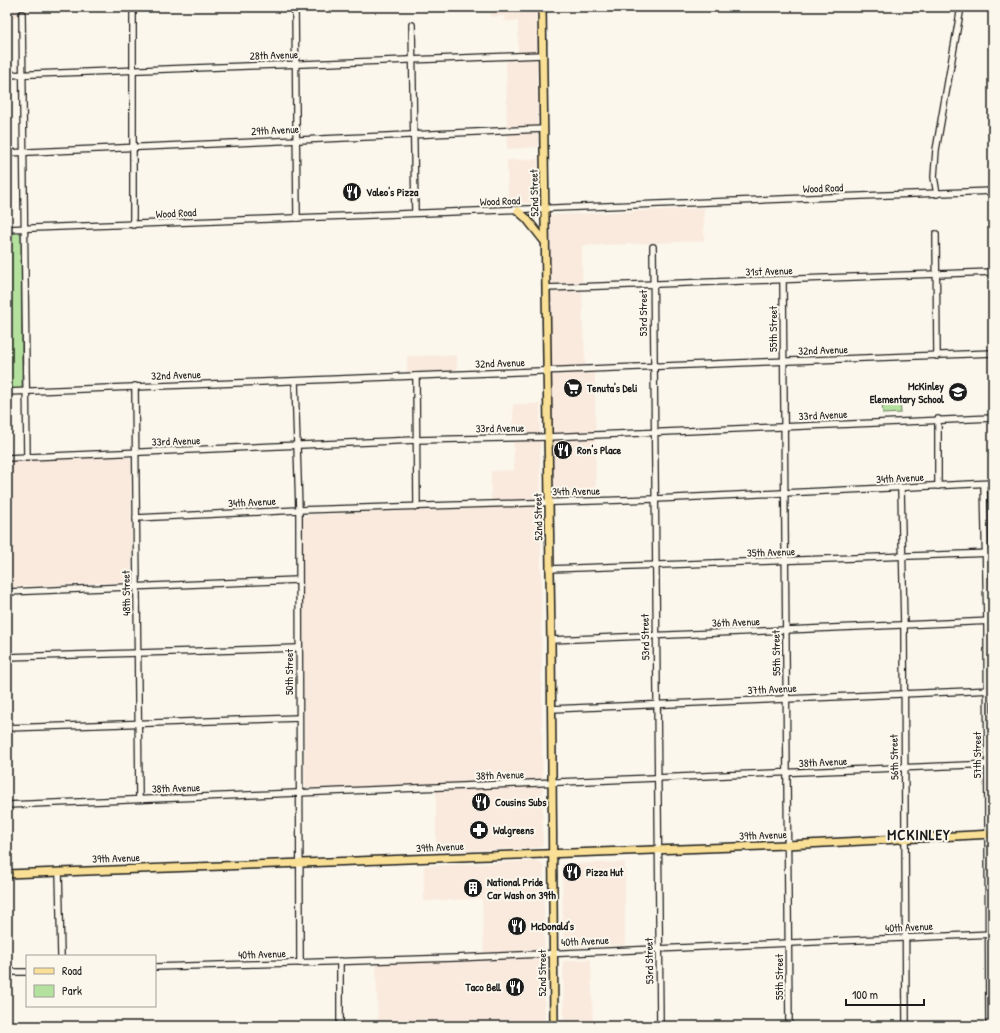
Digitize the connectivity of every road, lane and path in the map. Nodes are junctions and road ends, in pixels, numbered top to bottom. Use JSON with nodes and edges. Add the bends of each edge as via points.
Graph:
{"nodes":[{"id":1,"x":295,"y":7,"type":"edge"},
{"id":2,"x":542,"y":7,"type":"edge"},
{"id":3,"x":961,"y":7,"type":"edge"},
{"id":4,"x":133,"y":9,"type":"dead end"},
{"id":5,"x":22,"y":14,"type":"dead end"},
{"id":6,"x":412,"y":25,"type":"dead end"},
{"id":7,"x":542,"y":54,"type":"junction"},
{"id":8,"x":413,"y":59,"type":"junction"},
{"id":9,"x":294,"y":64,"type":"junction"},
{"id":10,"x":133,"y":70,"type":"junction"},
{"id":11,"x":24,"y":74,"type":"junction"},
{"id":12,"x":7,"y":75,"type":"edge"},
{"id":13,"x":544,"y":129,"type":"junction"},
{"id":14,"x":413,"y":134,"type":"junction"},
{"id":15,"x":296,"y":139,"type":"junction"},
{"id":16,"x":134,"y":146,"type":"junction"},
{"id":17,"x":25,"y":152,"type":"junction"},
{"id":18,"x":7,"y":153,"type":"edge"},
{"id":19,"x":993,"y":192,"type":"edge"},
{"id":20,"x":937,"y":194,"type":"junction"},
{"id":21,"x":545,"y":210,"type":"junction"},
{"id":22,"x":518,"y":211,"type":"junction"},
{"id":23,"x":415,"y":214,"type":"junction"},
{"id":24,"x":297,"y":218,"type":"junction"},
{"id":25,"x":133,"y":225,"type":"junction"},
{"id":26,"x":25,"y":228,"type":"junction"},
{"id":27,"x":7,"y":229,"type":"edge"},
{"id":28,"x":936,"y":234,"type":"dead end"},
{"id":29,"x":546,"y":242,"type":"junction"},
{"id":30,"x":653,"y":247,"type":"dead end"},
{"id":31,"x":993,"y":272,"type":"edge"},
{"id":32,"x":936,"y":274,"type":"junction"},
{"id":33,"x":783,"y":280,"type":"junction"},
{"id":34,"x":653,"y":285,"type":"junction"},
{"id":35,"x":546,"y":288,"type":"junction"},
{"id":36,"x":993,"y":353,"type":"edge"},
{"id":37,"x":937,"y":356,"type":"junction"},
{"id":38,"x":784,"y":361,"type":"junction"},
{"id":39,"x":653,"y":366,"type":"junction"},
{"id":40,"x":547,"y":371,"type":"junction"},
{"id":41,"x":416,"y":376,"type":"junction"},
{"id":42,"x":295,"y":380,"type":"junction"},
{"id":43,"x":135,"y":386,"type":"junction"},
{"id":44,"x":26,"y":391,"type":"junction"},
{"id":45,"x":7,"y":392,"type":"edge"},
{"id":46,"x":993,"y":418,"type":"edge"},
{"id":47,"x":938,"y":420,"type":"junction"},
{"id":48,"x":784,"y":427,"type":"junction"},
{"id":49,"x":654,"y":432,"type":"junction"},
{"id":50,"x":548,"y":437,"type":"junction"},
{"id":51,"x":416,"y":440,"type":"junction"},
{"id":52,"x":297,"y":446,"type":"junction"},
{"id":53,"x":136,"y":452,"type":"junction"},
{"id":54,"x":7,"y":458,"type":"edge"},
{"id":55,"x":27,"y":458,"type":"junction"},
{"id":56,"x":984,"y":484,"type":"junction"},
{"id":57,"x":993,"y":484,"type":"edge"},
{"id":58,"x":938,"y":486,"type":"junction"},
{"id":59,"x":901,"y":489,"type":"junction"},
{"id":60,"x":785,"y":492,"type":"junction"},
{"id":61,"x":655,"y":499,"type":"junction"},
{"id":62,"x":548,"y":501,"type":"junction"},
{"id":63,"x":417,"y":507,"type":"junction"},
{"id":64,"x":298,"y":510,"type":"junction"},
{"id":65,"x":136,"y":518,"type":"junction"},
{"id":66,"x":993,"y":552,"type":"edge"},
{"id":67,"x":985,"y":553,"type":"junction"},
{"id":68,"x":902,"y":556,"type":"junction"},
{"id":69,"x":785,"y":561,"type":"junction"},
{"id":70,"x":654,"y":566,"type":"junction"},
{"id":71,"x":549,"y":569,"type":"junction"},
{"id":72,"x":298,"y":580,"type":"junction"},
{"id":73,"x":136,"y":586,"type":"junction"},
{"id":74,"x":7,"y":592,"type":"edge"},
{"id":75,"x":990,"y":622,"type":"edge"},
{"id":76,"x":904,"y":626,"type":"junction"},
{"id":77,"x":786,"y":630,"type":"junction"},
{"id":78,"x":655,"y":635,"type":"junction"},
{"id":79,"x":551,"y":640,"type":"junction"},
{"id":80,"x":299,"y":648,"type":"junction"},
{"id":81,"x":137,"y":654,"type":"junction"},
{"id":82,"x":7,"y":657,"type":"edge"},
{"id":83,"x":990,"y":690,"type":"edge"},
{"id":84,"x":903,"y":694,"type":"junction"},
{"id":85,"x":787,"y":698,"type":"junction"},
{"id":86,"x":656,"y":704,"type":"junction"},
{"id":87,"x":551,"y":709,"type":"junction"},
{"id":88,"x":300,"y":718,"type":"junction"},
{"id":89,"x":138,"y":723,"type":"junction"},
{"id":90,"x":7,"y":728,"type":"edge"},
{"id":91,"x":990,"y":764,"type":"edge"},
{"id":92,"x":905,"y":768,"type":"junction"},
{"id":93,"x":787,"y":774,"type":"junction"},
{"id":94,"x":657,"y":779,"type":"junction"},
{"id":95,"x":551,"y":783,"type":"junction"},
{"id":96,"x":300,"y":793,"type":"junction"},
{"id":97,"x":138,"y":799,"type":"junction"},
{"id":98,"x":7,"y":805,"type":"edge"},
{"id":99,"x":990,"y":834,"type":"edge"},
{"id":100,"x":904,"y":838,"type":"junction"},
{"id":101,"x":787,"y":845,"type":"junction"},
{"id":102,"x":657,"y":850,"type":"junction"},
{"id":103,"x":552,"y":853,"type":"junction"},
{"id":104,"x":300,"y":865,"type":"junction"},
{"id":105,"x":59,"y":872,"type":"junction"},
{"id":106,"x":7,"y":874,"type":"edge"},
{"id":107,"x":991,"y":934,"type":"edge"},
{"id":108,"x":906,"y":937,"type":"junction"},
{"id":109,"x":788,"y":943,"type":"junction"},
{"id":110,"x":658,"y":949,"type":"junction"},
{"id":111,"x":553,"y":953,"type":"junction"},
{"id":112,"x":61,"y":955,"type":"edge"},
{"id":113,"x":340,"y":961,"type":"junction"},
{"id":114,"x":300,"y":963,"type":"junction"},
{"id":115,"x":156,"y":968,"type":"edge"},
{"id":116,"x":7,"y":972,"type":"edge"},
{"id":117,"x":26,"y":972,"type":"edge"},
{"id":118,"x":340,"y":1026,"type":"edge"},
{"id":119,"x":554,"y":1026,"type":"edge"},
{"id":120,"x":660,"y":1026,"type":"edge"},
{"id":121,"x":789,"y":1026,"type":"edge"},
{"id":122,"x":906,"y":1026,"type":"edge"},
{"id":123,"x":989,"y":1026,"type":"edge"}],
"edges":[{"from":1,"to":9,"type":"street"},
{"from":2,"to":7,"type":"main road","name":"52nd Street"},
{"from":3,"to":20,"type":"street","via":[[936,150],[934,177]]},
{"from":4,"to":10,"type":"street"},
{"from":5,"to":11,"type":"street"},
{"from":6,"to":8,"type":"street"},
{"from":7,"to":8,"type":"street","name":"28th Avenue"},
{"from":7,"to":13,"type":"main road","name":"52nd Street"},
{"from":8,"to":9,"type":"street","name":"28th Avenue"},
{"from":8,"to":14,"type":"street"},
{"from":9,"to":10,"type":"street","name":"28th Avenue"},
{"from":9,"to":15,"type":"street"},
{"from":10,"to":11,"type":"street","name":"28th Avenue"},
{"from":10,"to":16,"type":"street"},
{"from":11,"to":12,"type":"street","name":"28th Avenue"},
{"from":11,"to":17,"type":"street"},
{"from":13,"to":14,"type":"street","name":"29th Avenue"},
{"from":13,"to":21,"type":"main road","name":"52nd Street"},
{"from":14,"to":15,"type":"street","name":"29th Avenue"},
{"from":14,"to":23,"type":"street"},
{"from":15,"to":16,"type":"street","name":"29th Avenue"},
{"from":15,"to":24,"type":"street"},
{"from":16,"to":17,"type":"street","name":"29th Avenue"},
{"from":16,"to":25,"type":"street"},
{"from":17,"to":18,"type":"street","name":"29th Avenue"},
{"from":17,"to":26,"type":"street"},
{"from":19,"to":20,"type":"street","name":"Wood Road"},
{"from":20,"to":21,"type":"street","name":"Wood Road"},
{"from":21,"to":22,"type":"street","name":"Wood Road"},
{"from":21,"to":29,"type":"main road","name":"52nd Street"},
{"from":22,"to":23,"type":"street","name":"Wood Road"},
{"from":22,"to":29,"type":"main road"},
{"from":23,"to":24,"type":"street","name":"Wood Road"},
{"from":24,"to":25,"type":"street","name":"Wood Road"},
{"from":25,"to":26,"type":"street","name":"Wood Road"},
{"from":26,"to":27,"type":"street","name":"Wood Road"},
{"from":26,"to":44,"type":"street"},
{"from":28,"to":32,"type":"street"},
{"from":29,"to":35,"type":"main road","name":"52nd Street"},
{"from":30,"to":34,"type":"street","name":"53rd Street"},
{"from":31,"to":32,"type":"street","name":"31st Avenue"},
{"from":32,"to":33,"type":"street","name":"31st Avenue"},
{"from":32,"to":37,"type":"street"},
{"from":33,"to":34,"type":"street","name":"31st Avenue"},
{"from":33,"to":38,"type":"street","name":"55th Street"},
{"from":34,"to":35,"type":"street","name":"31st Avenue"},
{"from":34,"to":39,"type":"street","name":"53rd Street"},
{"from":35,"to":40,"type":"main road","name":"52nd Street"},
{"from":36,"to":37,"type":"street","name":"32nd Avenue"},
{"from":37,"to":38,"type":"street","name":"32nd Avenue"},
{"from":38,"to":39,"type":"street","name":"32nd Avenue"},
{"from":38,"to":48,"type":"street","name":"55th Street"},
{"from":39,"to":40,"type":"street","name":"32nd Avenue"},
{"from":39,"to":49,"type":"street","name":"53rd Street"},
{"from":40,"to":41,"type":"street","name":"32nd Avenue"},
{"from":40,"to":50,"type":"main road","name":"52nd Street"},
{"from":41,"to":42,"type":"street","name":"32nd Avenue"},
{"from":41,"to":51,"type":"street"},
{"from":42,"to":43,"type":"street","name":"32nd Avenue"},
{"from":42,"to":52,"type":"street","name":"50th Street"},
{"from":43,"to":44,"type":"street","name":"32nd Avenue"},
{"from":43,"to":53,"type":"street","name":"48th Street"},
{"from":44,"to":45,"type":"street","name":"32nd Avenue"},
{"from":44,"to":55,"type":"street"},
{"from":46,"to":47,"type":"street","name":"33rd Avenue"},
{"from":47,"to":48,"type":"street","name":"33rd Avenue"},
{"from":47,"to":58,"type":"street"},
{"from":48,"to":49,"type":"street","name":"33rd Avenue"},
{"from":48,"to":60,"type":"street","name":"55th Street"},
{"from":49,"to":50,"type":"street","name":"33rd Avenue"},
{"from":49,"to":61,"type":"street","name":"53rd Street"},
{"from":50,"to":51,"type":"street","name":"33rd Avenue"},
{"from":50,"to":62,"type":"main road","name":"52nd Street"},
{"from":51,"to":52,"type":"street","name":"33rd Avenue"},
{"from":51,"to":63,"type":"street"},
{"from":52,"to":53,"type":"street","name":"33rd Avenue"},
{"from":52,"to":64,"type":"street","name":"50th Street"},
{"from":53,"to":55,"type":"street","name":"33rd Avenue"},
{"from":53,"to":65,"type":"street","name":"48th Street"},
{"from":54,"to":55,"type":"street","name":"33rd Avenue"},
{"from":56,"to":57,"type":"street","name":"34th Avenue"},
{"from":56,"to":58,"type":"street","name":"34th Avenue"},
{"from":56,"to":67,"type":"street","name":"57th Street"},
{"from":58,"to":59,"type":"street","name":"34th Avenue"},
{"from":59,"to":60,"type":"street","name":"34th Avenue"},
{"from":59,"to":68,"type":"street","name":"56th Street"},
{"from":60,"to":61,"type":"street","name":"34th Avenue"},
{"from":60,"to":69,"type":"street","name":"55th Street"},
{"from":61,"to":62,"type":"street","name":"34th Avenue"},
{"from":61,"to":70,"type":"street","name":"53rd Street"},
{"from":62,"to":63,"type":"street","name":"34th Avenue"},
{"from":62,"to":71,"type":"main road","name":"52nd Street"},
{"from":63,"to":64,"type":"street","name":"34th Avenue"},
{"from":64,"to":65,"type":"street","name":"34th Avenue"},
{"from":64,"to":72,"type":"street","name":"50th Street"},
{"from":65,"to":73,"type":"street","name":"48th Street"},
{"from":66,"to":67,"type":"street","name":"35th Avenue"},
{"from":67,"to":68,"type":"street","name":"35th Avenue"},
{"from":67,"to":75,"type":"street","name":"57th Street"},
{"from":68,"to":69,"type":"street","name":"35th Avenue"},
{"from":68,"to":76,"type":"street","name":"56th Street"},
{"from":69,"to":70,"type":"street","name":"35th Avenue"},
{"from":69,"to":77,"type":"street","name":"55th Street"},
{"from":70,"to":71,"type":"street","name":"35th Avenue"},
{"from":70,"to":78,"type":"street","name":"53rd Street"},
{"from":71,"to":79,"type":"main road","name":"52nd Street"},
{"from":72,"to":73,"type":"street"},
{"from":72,"to":80,"type":"street","name":"50th Street"},
{"from":73,"to":74,"type":"street"},
{"from":73,"to":81,"type":"street","name":"48th Street"},
{"from":75,"to":76,"type":"street","name":"36th Avenue"},
{"from":75,"to":83,"type":"street","name":"57th Street"},
{"from":76,"to":77,"type":"street","name":"36th Avenue"},
{"from":76,"to":84,"type":"street","name":"56th Street"},
{"from":77,"to":78,"type":"street","name":"36th Avenue"},
{"from":77,"to":85,"type":"street","name":"55th Street"},
{"from":78,"to":79,"type":"street","name":"36th Avenue"},
{"from":78,"to":86,"type":"street","name":"53rd Street"},
{"from":79,"to":87,"type":"main road","name":"52nd Street"},
{"from":80,"to":81,"type":"street"},
{"from":80,"to":88,"type":"street","name":"50th Street"},
{"from":81,"to":82,"type":"street"},
{"from":81,"to":89,"type":"street","name":"48th Street"},
{"from":83,"to":84,"type":"street","name":"37th Avenue"},
{"from":83,"to":91,"type":"street","name":"57th Street"},
{"from":84,"to":85,"type":"street","name":"37th Avenue"},
{"from":84,"to":92,"type":"street","name":"56th Street"},
{"from":85,"to":86,"type":"street","name":"37th Avenue"},
{"from":85,"to":93,"type":"street","name":"55th Street"},
{"from":86,"to":87,"type":"street","name":"37th Avenue"},
{"from":86,"to":94,"type":"street","name":"53rd Street"},
{"from":87,"to":95,"type":"main road","name":"52nd Street"},
{"from":88,"to":89,"type":"street"},
{"from":88,"to":96,"type":"street","name":"50th Street"},
{"from":89,"to":90,"type":"street"},
{"from":89,"to":97,"type":"street","name":"48th Street"},
{"from":91,"to":92,"type":"street","name":"38th Avenue"},
{"from":91,"to":99,"type":"street","name":"57th Street"},
{"from":92,"to":93,"type":"street","name":"38th Avenue"},
{"from":92,"to":100,"type":"street","name":"56th Street"},
{"from":93,"to":94,"type":"street","name":"38th Avenue"},
{"from":93,"to":101,"type":"street","name":"55th Street"},
{"from":94,"to":95,"type":"street","name":"38th Avenue"},
{"from":94,"to":102,"type":"street","name":"53rd Street"},
{"from":95,"to":96,"type":"street","name":"38th Avenue"},
{"from":95,"to":103,"type":"main road","name":"52nd Street"},
{"from":96,"to":97,"type":"street","name":"38th Avenue"},
{"from":96,"to":104,"type":"street","name":"50th Street"},
{"from":97,"to":98,"type":"street","name":"38th Avenue"},
{"from":99,"to":100,"type":"main road","name":"39th Avenue"},
{"from":99,"to":107,"type":"street","name":"57th Street"},
{"from":100,"to":101,"type":"main road","name":"39th Avenue"},
{"from":100,"to":108,"type":"street","name":"56th Street"},
{"from":101,"to":102,"type":"main road","name":"39th Avenue"},
{"from":101,"to":109,"type":"street","name":"55th Street"},
{"from":102,"to":103,"type":"main road","name":"39th Avenue"},
{"from":102,"to":110,"type":"street","name":"53rd Street"},
{"from":103,"to":104,"type":"main road","name":"39th Avenue"},
{"from":103,"to":111,"type":"main road","name":"52nd Street"},
{"from":104,"to":105,"type":"main road","name":"39th Avenue"},
{"from":104,"to":114,"type":"street","name":"50th Street"},
{"from":105,"to":106,"type":"main road","name":"39th Avenue"},
{"from":105,"to":112,"type":"street"},
{"from":107,"to":108,"type":"street","name":"40th Avenue"},
{"from":107,"to":123,"type":"street","name":"57th Street"},
{"from":108,"to":109,"type":"street","name":"40th Avenue"},
{"from":108,"to":122,"type":"street","name":"56th Street"},
{"from":109,"to":110,"type":"street","name":"40th Avenue"},
{"from":109,"to":121,"type":"street","name":"55th Street"},
{"from":110,"to":111,"type":"street","name":"40th Avenue"},
{"from":110,"to":120,"type":"street","name":"53rd Street"},
{"from":111,"to":113,"type":"street","name":"40th Avenue"},
{"from":111,"to":119,"type":"main road","name":"52nd Street"},
{"from":113,"to":114,"type":"street","name":"40th Avenue"},
{"from":113,"to":118,"type":"street"},
{"from":114,"to":115,"type":"street","name":"40th Avenue"},
{"from":116,"to":117,"type":"street"}]}
